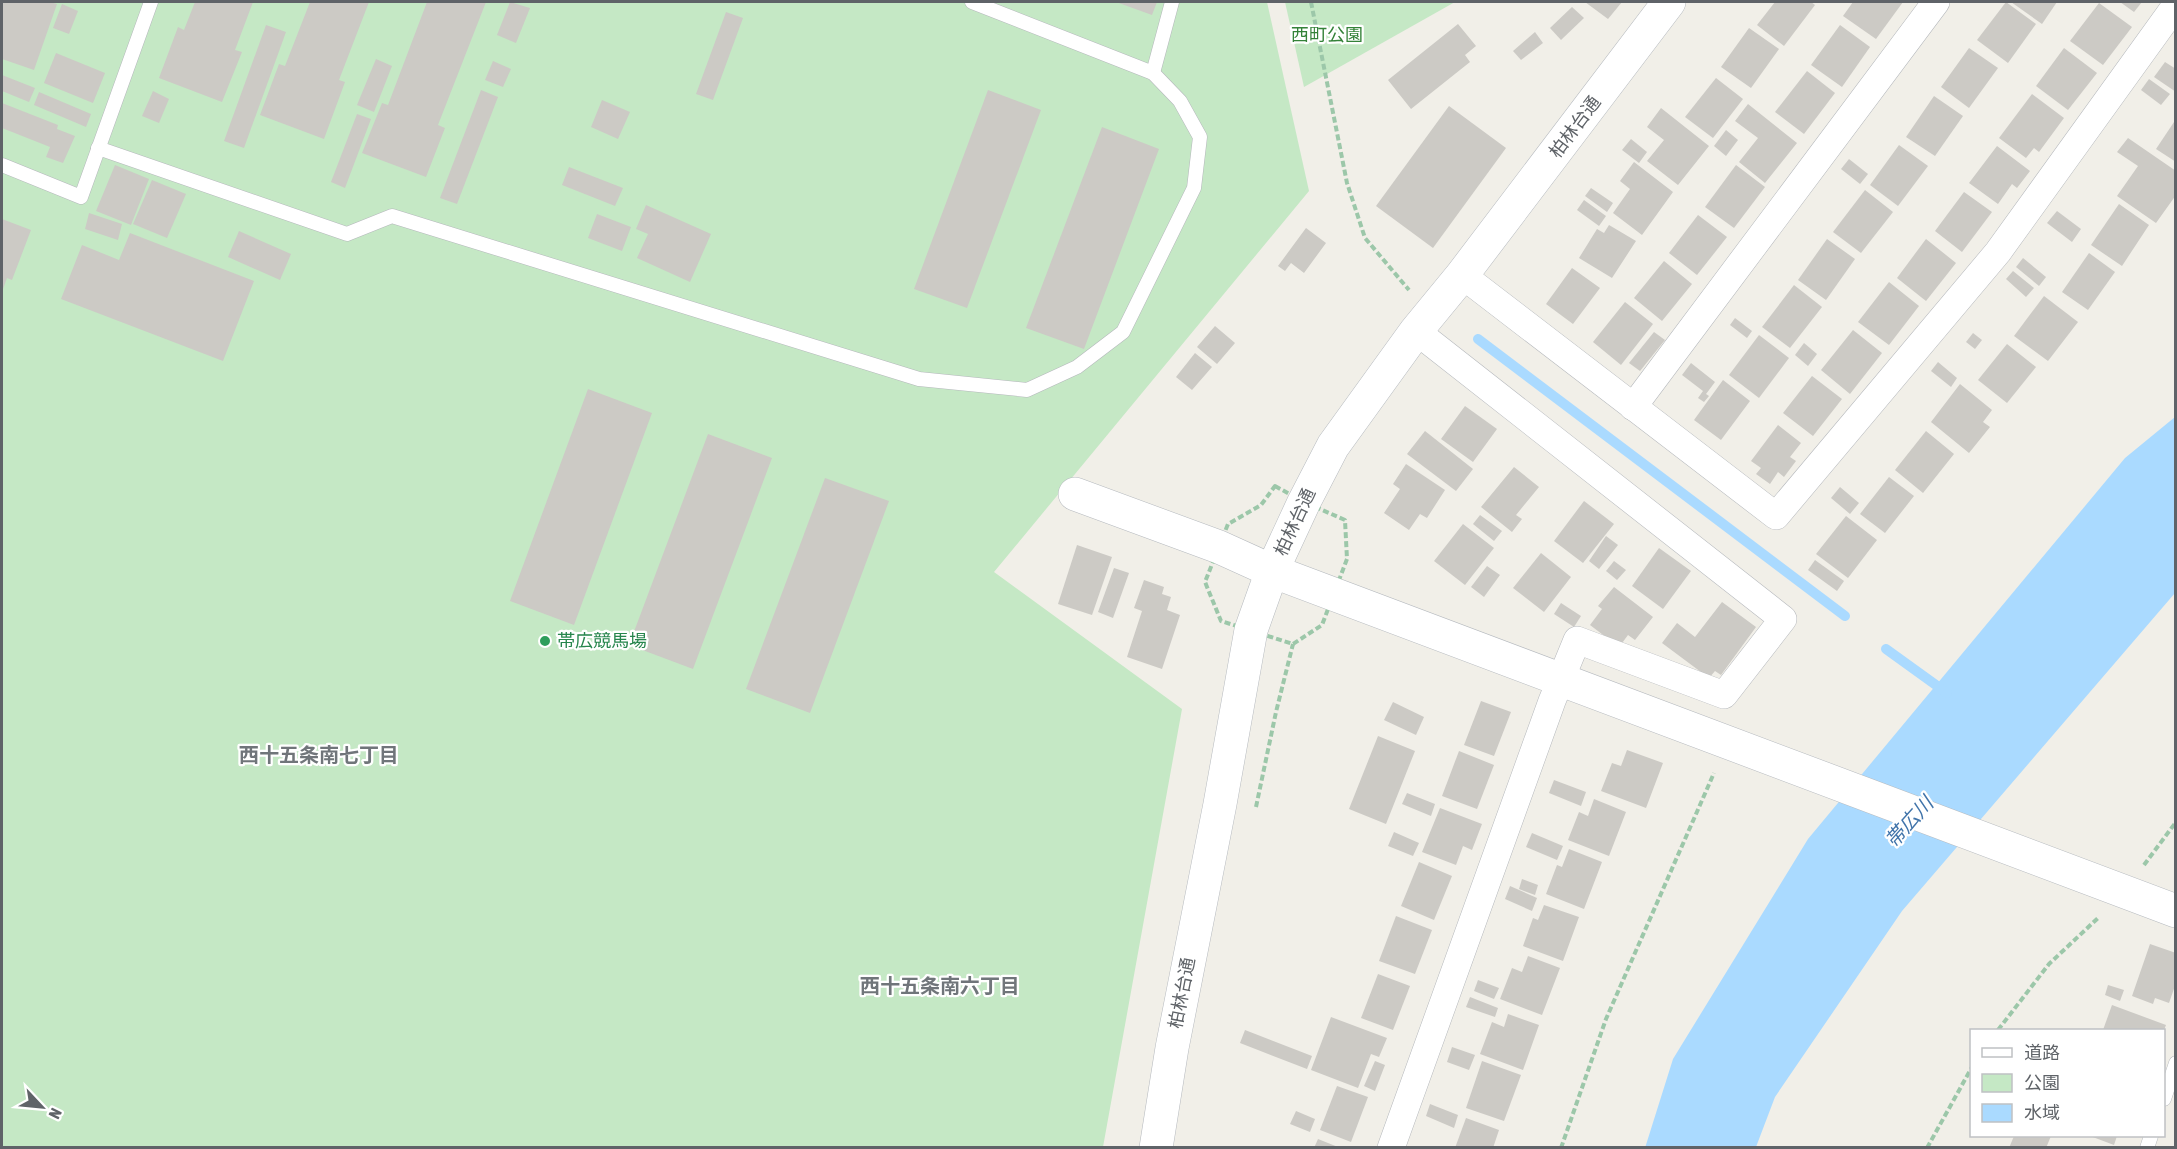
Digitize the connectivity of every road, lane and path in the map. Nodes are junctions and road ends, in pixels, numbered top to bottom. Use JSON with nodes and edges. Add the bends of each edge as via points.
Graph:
{"nodes":[{"id":1,"x":151,"y":2,"type":"edge"},
{"id":2,"x":972,"y":2,"type":"edge"},
{"id":3,"x":1172,"y":2,"type":"edge"},
{"id":4,"x":1311,"y":2,"type":"edge"},
{"id":5,"x":1669,"y":2,"type":"edge"},
{"id":6,"x":1936,"y":2,"type":"edge"},
{"id":7,"x":2175,"y":5,"type":"edge"},
{"id":8,"x":1153,"y":73,"type":"junction"},
{"id":9,"x":98,"y":148,"type":"junction"},
{"id":10,"x":2,"y":165,"type":"edge"},
{"id":11,"x":1462,"y":275,"type":"junction"},
{"id":12,"x":1411,"y":292,"type":"dead end"},
{"id":13,"x":1416,"y":332,"type":"junction"},
{"id":14,"x":1634,"y":407,"type":"junction"},
{"id":15,"x":1281,"y":477,"type":"dead end"},
{"id":16,"x":1275,"y":486,"type":"dead end"},
{"id":17,"x":1075,"y":494,"type":"dead end"},
{"id":18,"x":1272,"y":571,"type":"junction"},
{"id":19,"x":1560,"y":680,"type":"junction"},
{"id":20,"x":1718,"y":763,"type":"dead end"},
{"id":21,"x":2175,"y":822,"type":"edge"},
{"id":22,"x":2112,"y":888,"type":"junction"},
{"id":23,"x":2175,"y":911,"type":"edge"},
{"id":24,"x":1999,"y":1029,"type":"edge"},
{"id":25,"x":2175,"y":1063,"type":"edge"},
{"id":26,"x":1970,"y":1069,"type":"edge"},
{"id":27,"x":2165,"y":1093,"type":"edge"},
{"id":28,"x":1156,"y":1148,"type":"edge"},
{"id":29,"x":1391,"y":1148,"type":"edge"},
{"id":30,"x":1561,"y":1148,"type":"edge"},
{"id":31,"x":1927,"y":1148,"type":"edge"}],
"edges":[{"from":1,"to":9,"type":"lane"},
{"from":2,"to":8,"type":"lane"},
{"from":3,"to":8,"type":"lane"},
{"from":4,"to":12,"type":"path","via":[[1347,183],[1365,238]]},
{"from":5,"to":11,"type":"street","name":"柏林台通"},
{"from":6,"to":14,"type":"street"},
{"from":7,"to":14,"type":"street","via":[[1998,252],[1776,516]]},
{"from":8,"to":9,"type":"lane","via":[[1180,101],[1200,137],[1194,188],[1123,332],[1077,367],[1027,390],[919,379],[392,216],[346,234]]},
{"from":9,"to":10,"type":"lane","via":[[81,197]]},
{"from":11,"to":13,"type":"street","name":"柏林台通"},
{"from":11,"to":14,"type":"street"},
{"from":13,"to":18,"type":"street","name":"柏林台通","via":[[1333,446]]},
{"from":13,"to":19,"type":"street","via":[[1783,619],[1724,695],[1577,640]]},
{"from":15,"to":16,"type":"path"},
{"from":17,"to":18,"type":"street","via":[[1219,547]]},
{"from":18,"to":19,"type":"street"},
{"from":18,"to":28,"type":"street","name":"柏林台通","via":[[1251,630]]},
{"from":19,"to":22,"type":"street"},
{"from":19,"to":29,"type":"street"},
{"from":20,"to":30,"type":"path","via":[[1606,1018]]},
{"from":21,"to":22,"type":"path"},
{"from":22,"to":23,"type":"street"},
{"from":22,"to":24,"type":"path"},
{"from":25,"to":27,"type":"lane"},
{"from":26,"to":31,"type":"path"}]}
